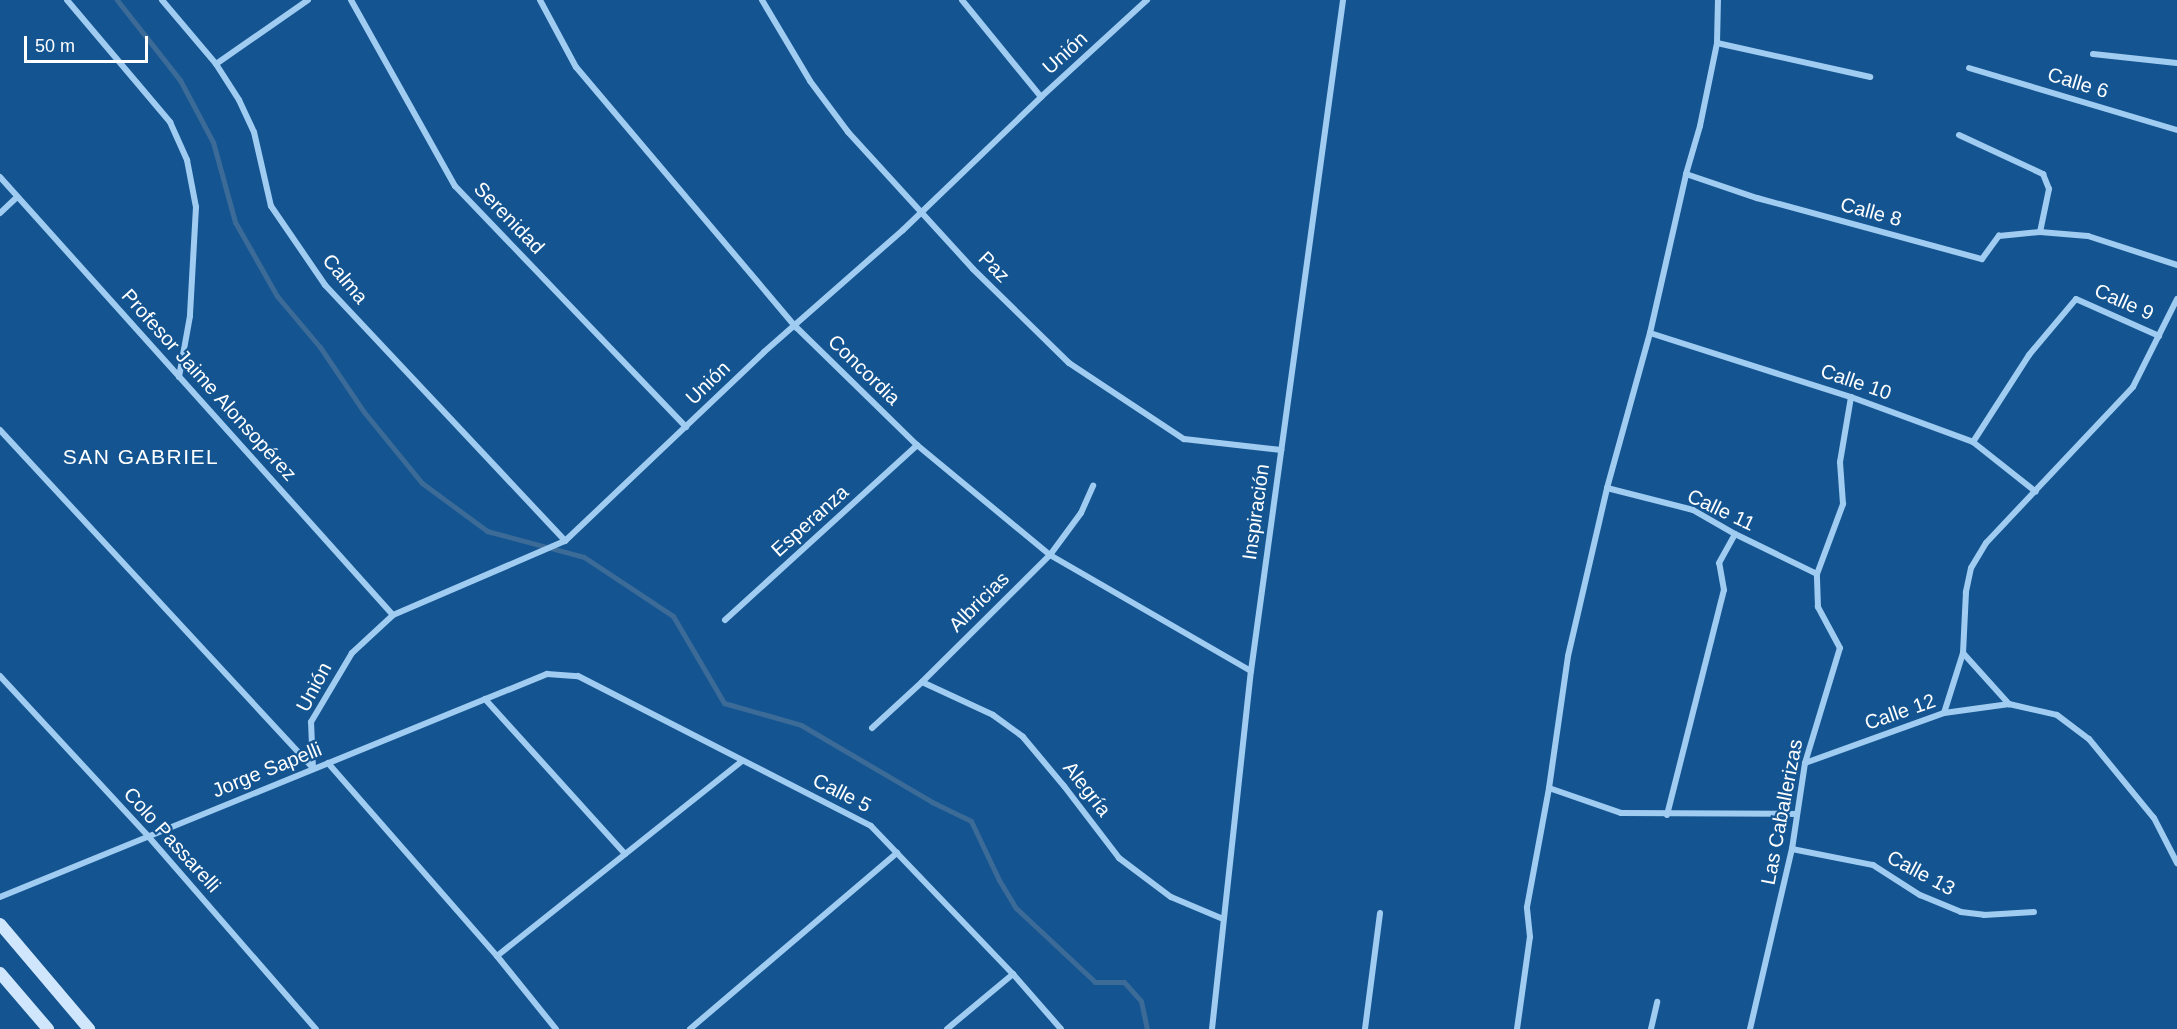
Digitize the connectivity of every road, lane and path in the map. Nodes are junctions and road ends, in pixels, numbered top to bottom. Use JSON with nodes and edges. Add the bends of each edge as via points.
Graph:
{"nodes":[{"id":1,"x":67,"y":0,"type":"edge"},
{"id":2,"x":162,"y":0,"type":"edge"},
{"id":3,"x":308,"y":0,"type":"edge"},
{"id":4,"x":351,"y":0,"type":"edge"},
{"id":5,"x":540,"y":0,"type":"edge"},
{"id":6,"x":762,"y":0,"type":"edge"},
{"id":7,"x":962,"y":0,"type":"edge"},
{"id":8,"x":1147,"y":0,"type":"edge"},
{"id":9,"x":1343,"y":0,"type":"edge"},
{"id":10,"x":1718,"y":0,"type":"edge"},
{"id":11,"x":1717,"y":43,"type":"junction"},
{"id":12,"x":2093,"y":54,"type":"dead end"},
{"id":13,"x":2177,"y":63,"type":"edge"},
{"id":14,"x":216,"y":64,"type":"junction"},
{"id":15,"x":1969,"y":68,"type":"dead end"},
{"id":16,"x":1870,"y":77,"type":"dead end"},
{"id":17,"x":1041,"y":97,"type":"junction"},
{"id":18,"x":2177,"y":130,"type":"edge"},
{"id":19,"x":1959,"y":135,"type":"dead end"},
{"id":20,"x":1686,"y":174,"type":"junction"},
{"id":21,"x":0,"y":177,"type":"edge"},
{"id":22,"x":17,"y":197,"type":"junction"},
{"id":23,"x":0,"y":213,"type":"edge"},
{"id":24,"x":921,"y":213,"type":"junction"},
{"id":25,"x":2040,"y":232,"type":"junction"},
{"id":26,"x":2177,"y":265,"type":"edge"},
{"id":27,"x":2177,"y":299,"type":"edge"},
{"id":28,"x":795,"y":325,"type":"junction"},
{"id":29,"x":1650,"y":333,"type":"junction"},
{"id":30,"x":2158,"y":336,"type":"junction"},
{"id":31,"x":179,"y":377,"type":"junction"},
{"id":32,"x":1851,"y":397,"type":"junction"},
{"id":33,"x":686,"y":427,"type":"junction"},
{"id":34,"x":0,"y":430,"type":"edge"},
{"id":35,"x":1973,"y":442,"type":"junction"},
{"id":36,"x":917,"y":445,"type":"junction"},
{"id":37,"x":1281,"y":450,"type":"junction"},
{"id":38,"x":1094,"y":486,"type":"dead end"},
{"id":39,"x":1607,"y":488,"type":"junction"},
{"id":40,"x":2036,"y":492,"type":"junction"},
{"id":41,"x":1735,"y":534,"type":"junction"},
{"id":42,"x":565,"y":541,"type":"junction"},
{"id":43,"x":1050,"y":555,"type":"junction"},
{"id":44,"x":1817,"y":574,"type":"junction"},
{"id":45,"x":393,"y":615,"type":"junction"},
{"id":46,"x":725,"y":620,"type":"dead end"},
{"id":47,"x":1963,"y":653,"type":"junction"},
{"id":48,"x":1251,"y":671,"type":"junction"},
{"id":49,"x":547,"y":674,"type":"joint"},
{"id":50,"x":0,"y":676,"type":"edge"},
{"id":51,"x":922,"y":682,"type":"junction"},
{"id":52,"x":485,"y":699,"type":"junction"},
{"id":53,"x":2009,"y":704,"type":"junction"},
{"id":54,"x":1944,"y":713,"type":"junction"},
{"id":55,"x":872,"y":728,"type":"dead end"},
{"id":56,"x":741,"y":762,"type":"junction"},
{"id":57,"x":328,"y":763,"type":"junction"},
{"id":58,"x":1804,"y":763,"type":"junction"},
{"id":59,"x":313,"y":769,"type":"junction"},
{"id":60,"x":1549,"y":788,"type":"junction"},
{"id":61,"x":1797,"y":814,"type":"junction"},
{"id":62,"x":1667,"y":815,"type":"junction"},
{"id":63,"x":148,"y":836,"type":"junction"},
{"id":64,"x":1792,"y":849,"type":"junction"},
{"id":65,"x":897,"y":853,"type":"junction"},
{"id":66,"x":625,"y":854,"type":"junction"},
{"id":67,"x":2177,"y":863,"type":"edge"},
{"id":68,"x":0,"y":897,"type":"edge"},
{"id":69,"x":2034,"y":912,"type":"dead end"},
{"id":70,"x":1380,"y":913,"type":"dead end"},
{"id":71,"x":1223,"y":919,"type":"junction"},
{"id":72,"x":0,"y":924,"type":"edge"},
{"id":73,"x":498,"y":956,"type":"junction"},
{"id":74,"x":0,"y":973,"type":"edge"},
{"id":75,"x":1013,"y":974,"type":"junction"},
{"id":76,"x":1657,"y":1002,"type":"dead end"},
{"id":77,"x":48,"y":1029,"type":"edge"},
{"id":78,"x":89,"y":1029,"type":"edge"},
{"id":79,"x":316,"y":1029,"type":"edge"},
{"id":80,"x":556,"y":1029,"type":"edge"},
{"id":81,"x":690,"y":1029,"type":"edge"},
{"id":82,"x":947,"y":1029,"type":"edge"},
{"id":83,"x":1061,"y":1029,"type":"edge"},
{"id":84,"x":1212,"y":1029,"type":"edge"},
{"id":85,"x":1365,"y":1029,"type":"edge"},
{"id":86,"x":1517,"y":1029,"type":"edge"},
{"id":87,"x":1651,"y":1029,"type":"edge"},
{"id":88,"x":1750,"y":1029,"type":"edge"}],
"edges":[{"from":1,"to":31,"type":"street","via":[[170,123],[187,160],[196,207],[190,316]]},
{"from":2,"to":14,"type":"street","name":"Calma"},
{"from":3,"to":14,"type":"street"},
{"from":4,"to":33,"type":"street","name":"Serenidad","via":[[455,186]]},
{"from":5,"to":28,"type":"street","name":"Concordia","via":[[576,67]]},
{"from":6,"to":24,"type":"street","name":"Paz","via":[[810,81],[848,132]]},
{"from":7,"to":17,"type":"street"},
{"from":8,"to":17,"type":"street","name":"Unión"},
{"from":9,"to":37,"type":"street","name":"Inspiración"},
{"from":10,"to":11,"type":"street"},
{"from":11,"to":16,"type":"street"},
{"from":11,"to":20,"type":"street"},
{"from":12,"to":13,"type":"street"},
{"from":14,"to":42,"type":"street","name":"Calma","via":[[239,99],[254,132],[271,206],[325,285]]},
{"from":15,"to":18,"type":"street","name":"Calle 6"},
{"from":17,"to":24,"type":"street","name":"Unión"},
{"from":19,"to":25,"type":"street","via":[[2043,174],[2049,189]]},
{"from":20,"to":25,"type":"street","name":"Calle 8","via":[[1757,198],[1982,259],[1999,236]]},
{"from":20,"to":29,"type":"street"},
{"from":21,"to":22,"type":"street","name":"Profesor Jaime Alonsopérez"},
{"from":22,"to":23,"type":"street"},
{"from":22,"to":31,"type":"street","name":"Profesor Jaime Alonsopérez"},
{"from":24,"to":28,"type":"street","name":"Unión"},
{"from":24,"to":37,"type":"street","name":"Paz","via":[[1070,363],[1184,439]]},
{"from":25,"to":26,"type":"street","name":"Calle 8","via":[[2088,236]]},
{"from":27,"to":30,"type":"street"},
{"from":28,"to":33,"type":"street","name":"Unión"},
{"from":28,"to":36,"type":"street","name":"Concordia"},
{"from":29,"to":32,"type":"street","name":"Calle 10"},
{"from":29,"to":39,"type":"street"},
{"from":30,"to":35,"type":"street","name":"Calle 9","via":[[2076,299],[2029,355]]},
{"from":30,"to":40,"type":"street","via":[[2133,387]]},
{"from":31,"to":45,"type":"street","name":"Profesor Jaime Alonsopérez"},
{"from":32,"to":35,"type":"street","name":"Calle 10"},
{"from":32,"to":44,"type":"street","name":"Las Caballerizas","via":[[1840,462],[1843,504]]},
{"from":33,"to":42,"type":"street","name":"Unión"},
{"from":34,"to":59,"type":"street"},
{"from":35,"to":40,"type":"street","name":"Calle 10"},
{"from":36,"to":43,"type":"street","name":"Concordia"},
{"from":36,"to":46,"type":"street","name":"Esperanza"},
{"from":37,"to":48,"type":"street","name":"Inspiración"},
{"from":38,"to":43,"type":"street","name":"Albricias","via":[[1081,513]]},
{"from":39,"to":41,"type":"street","name":"Calle 11","via":[[1693,510]]},
{"from":39,"to":60,"type":"street","via":[[1568,656]]},
{"from":40,"to":47,"type":"street","via":[[1986,543],[1971,568]]},
{"from":41,"to":44,"type":"street","name":"Calle 11"},
{"from":41,"to":62,"type":"street","via":[[1719,563],[1724,590]]},
{"from":42,"to":45,"type":"street","name":"Unión"},
{"from":43,"to":48,"type":"street","name":"Concordia"},
{"from":43,"to":51,"type":"street","name":"Albricias"},
{"from":44,"to":58,"type":"street","name":"Las Caballerizas","via":[[1818,607],[1840,648]]},
{"from":45,"to":59,"type":"street","name":"Unión","via":[[351,653],[311,722]]},
{"from":47,"to":53,"type":"street"},
{"from":47,"to":54,"type":"street"},
{"from":48,"to":71,"type":"street","name":"Inspiración"},
{"from":49,"to":52,"type":"street","name":"Jorge Sapelli"},
{"from":49,"to":56,"type":"street","name":"Calle 5","via":[[578,676]]},
{"from":50,"to":63,"type":"street","name":"Colo Passarelli"},
{"from":51,"to":55,"type":"street","name":"Albricias"},
{"from":51,"to":71,"type":"street","name":"Alegría","via":[[993,715],[1023,737],[1119,858],[1172,897]]},
{"from":52,"to":57,"type":"street","name":"Jorge Sapelli"},
{"from":52,"to":66,"type":"street"},
{"from":53,"to":54,"type":"street","name":"Calle 12"},
{"from":53,"to":67,"type":"street","via":[[2057,715],[2089,739],[2154,818]]},
{"from":54,"to":58,"type":"street","name":"Calle 12"},
{"from":56,"to":65,"type":"street","name":"Calle 5","via":[[871,826]]},
{"from":56,"to":66,"type":"street"},
{"from":57,"to":59,"type":"street","name":"Jorge Sapelli"},
{"from":57,"to":73,"type":"street"},
{"from":58,"to":61,"type":"street","name":"Las Caballerizas"},
{"from":59,"to":63,"type":"street","name":"Jorge Sapelli"},
{"from":60,"to":62,"type":"street","via":[[1621,813]]},
{"from":60,"to":86,"type":"street","via":[[1527,907],[1530,937]]},
{"from":61,"to":62,"type":"street"},
{"from":61,"to":64,"type":"street","name":"Las Caballerizas"},
{"from":63,"to":68,"type":"street","name":"Jorge Sapelli"},
{"from":63,"to":79,"type":"street","name":"Colo Passarelli"},
{"from":64,"to":69,"type":"street","name":"Calle 13","via":[[1873,865],[1920,895],[1961,912]]},
{"from":64,"to":88,"type":"street","name":"Las Caballerizas"},
{"from":65,"to":75,"type":"street","name":"Calle 5"},
{"from":65,"to":81,"type":"street"},
{"from":66,"to":73,"type":"street"},
{"from":70,"to":85,"type":"street"},
{"from":71,"to":84,"type":"street","name":"Inspiración"},
{"from":72,"to":78,"type":"street"},
{"from":73,"to":80,"type":"street"},
{"from":74,"to":77,"type":"street"},
{"from":75,"to":82,"type":"street"},
{"from":75,"to":83,"type":"street","name":"Calle 5"},
{"from":76,"to":87,"type":"street"}]}
